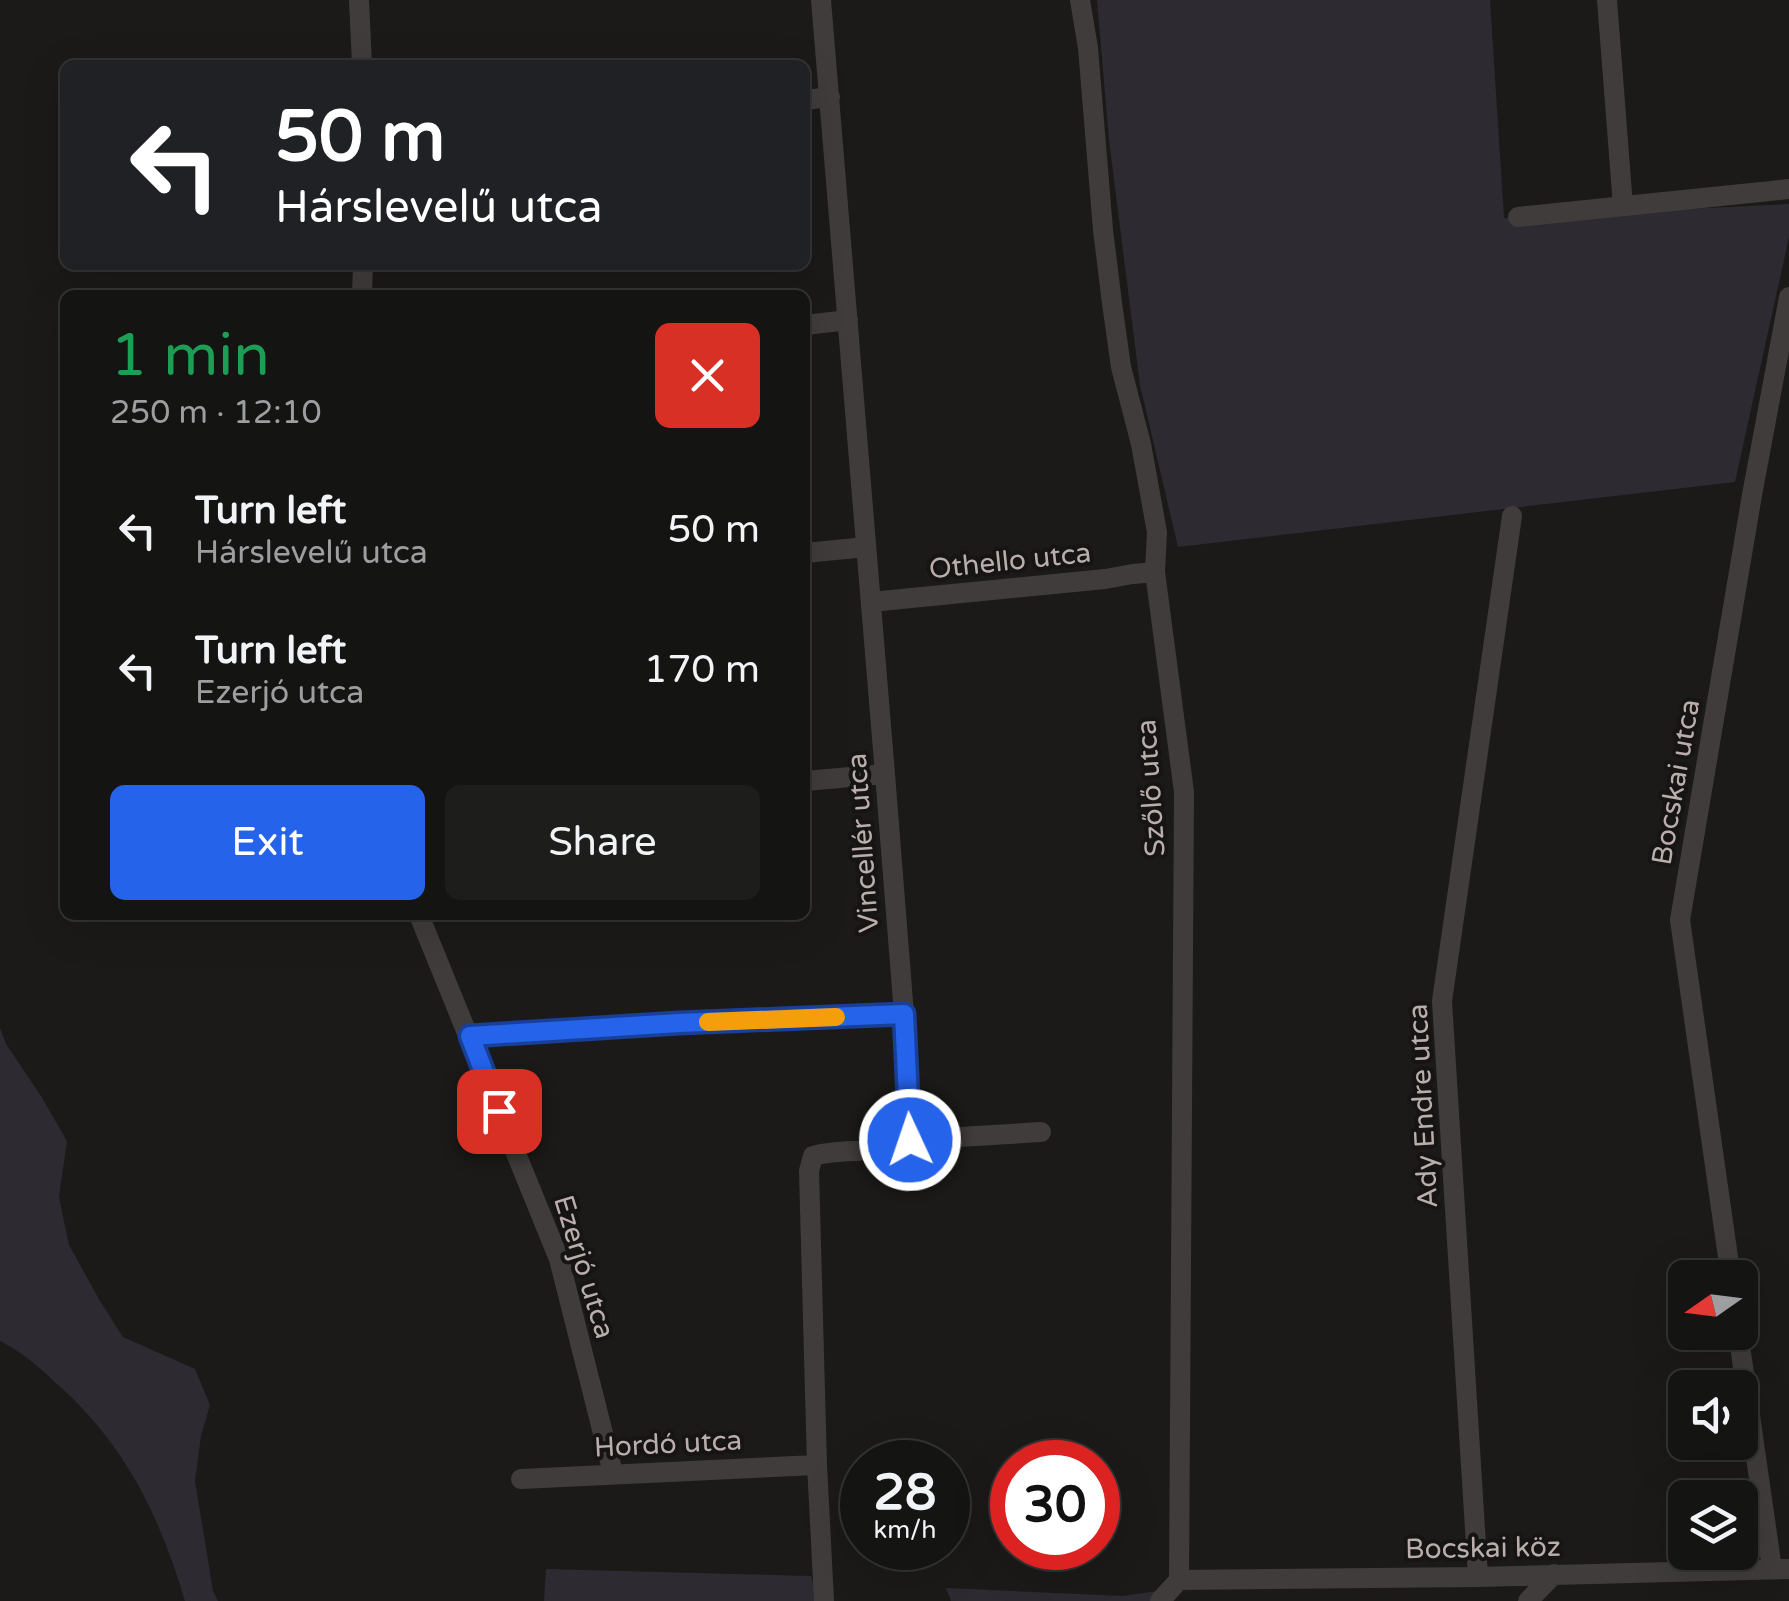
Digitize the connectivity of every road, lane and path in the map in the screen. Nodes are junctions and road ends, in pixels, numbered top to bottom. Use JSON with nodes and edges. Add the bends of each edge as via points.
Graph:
{"nodes":[{"id":1,"x":358,"y":0,"type":"edge"},
{"id":2,"x":821,"y":0,"type":"edge"},
{"id":3,"x":1080,"y":0,"type":"edge"},
{"id":4,"x":1607,"y":0,"type":"edge"},
{"id":5,"x":362,"y":60,"type":"edge"},
{"id":6,"x":830,"y":97,"type":"junction"},
{"id":7,"x":810,"y":99,"type":"edge"},
{"id":8,"x":1789,"y":190,"type":"edge"},
{"id":9,"x":1624,"y":206,"type":"junction"},
{"id":10,"x":1518,"y":217,"type":"dead end"},
{"id":11,"x":1789,"y":297,"type":"edge"},
{"id":12,"x":848,"y":320,"type":"junction"},
{"id":13,"x":810,"y":324,"type":"edge"},
{"id":14,"x":1512,"y":516,"type":"dead end"},
{"id":15,"x":866,"y":547,"type":"junction"},
{"id":16,"x":810,"y":553,"type":"edge"},
{"id":17,"x":1155,"y":572,"type":"junction"},
{"id":18,"x":871,"y":602,"type":"junction"},
{"id":19,"x":885,"y":774,"type":"junction"},
{"id":20,"x":810,"y":781,"type":"edge"},
{"id":21,"x":421,"y":920,"type":"edge"},
{"id":22,"x":904,"y":1014,"type":"junction"},
{"id":23,"x":470,"y":1036,"type":"junction"},
{"id":24,"x":1041,"y":1132,"type":"dead end"},
{"id":25,"x":910,"y":1140,"type":"junction"},
{"id":26,"x":1727,"y":1260,"type":"edge"},
{"id":27,"x":1741,"y":1350,"type":"edge"},
{"id":28,"x":817,"y":1465,"type":"junction"},
{"id":29,"x":613,"y":1473,"type":"junction"},
{"id":30,"x":521,"y":1479,"type":"dead end"},
{"id":31,"x":1780,"y":1569,"type":"edge"},
{"id":32,"x":1554,"y":1574,"type":"junction"},
{"id":33,"x":1478,"y":1577,"type":"junction"},
{"id":34,"x":1178,"y":1580,"type":"junction"},
{"id":35,"x":824,"y":1600,"type":"edge"},
{"id":36,"x":1160,"y":1601,"type":"edge"},
{"id":37,"x":1528,"y":1601,"type":"edge"}],
"edges":[{"from":1,"to":5,"type":"street"},
{"from":2,"to":6,"type":"street","name":"Vincellér utca"},
{"from":3,"to":17,"type":"street","name":"Szőlő utca","via":[[1120,368],[1151,495]]},
{"from":4,"to":9,"type":"street"},
{"from":6,"to":7,"type":"street"},
{"from":6,"to":12,"type":"street","name":"Vincellér utca"},
{"from":8,"to":9,"type":"street"},
{"from":9,"to":10,"type":"street"},
{"from":11,"to":26,"type":"street","name":"Bocskai utca","via":[[1680,920]]},
{"from":12,"to":13,"type":"street"},
{"from":12,"to":15,"type":"street","name":"Vincellér utca"},
{"from":14,"to":33,"type":"street","name":"Ady Endre utca","via":[[1442,1001]]},
{"from":15,"to":16,"type":"street"},
{"from":15,"to":18,"type":"street","name":"Vincellér utca"},
{"from":17,"to":18,"type":"street","name":"Othello utca"},
{"from":17,"to":34,"type":"street","name":"Szőlő utca","via":[[1184,792]]},
{"from":18,"to":19,"type":"street","name":"Vincellér utca"},
{"from":19,"to":20,"type":"street"},
{"from":19,"to":22,"type":"street","name":"Vincellér utca"},
{"from":21,"to":23,"type":"street","name":"Ezerjó utca"},
{"from":22,"to":23,"type":"street"},
{"from":22,"to":25,"type":"street","name":"Vincellér utca"},
{"from":23,"to":29,"type":"street","name":"Ezerjó utca","via":[[558,1259]]},
{"from":24,"to":25,"type":"street"},
{"from":25,"to":28,"type":"street","via":[[814,1156],[809,1171]]},
{"from":27,"to":31,"type":"street"},
{"from":28,"to":29,"type":"street","name":"Hordó utca"},
{"from":28,"to":35,"type":"street"},
{"from":29,"to":30,"type":"street","name":"Hordó utca"},
{"from":31,"to":32,"type":"street","name":"Bocskai köz"},
{"from":32,"to":33,"type":"street","name":"Bocskai köz"},
{"from":32,"to":37,"type":"street"},
{"from":33,"to":34,"type":"street","name":"Bocskai köz"},
{"from":34,"to":36,"type":"street"}]}
